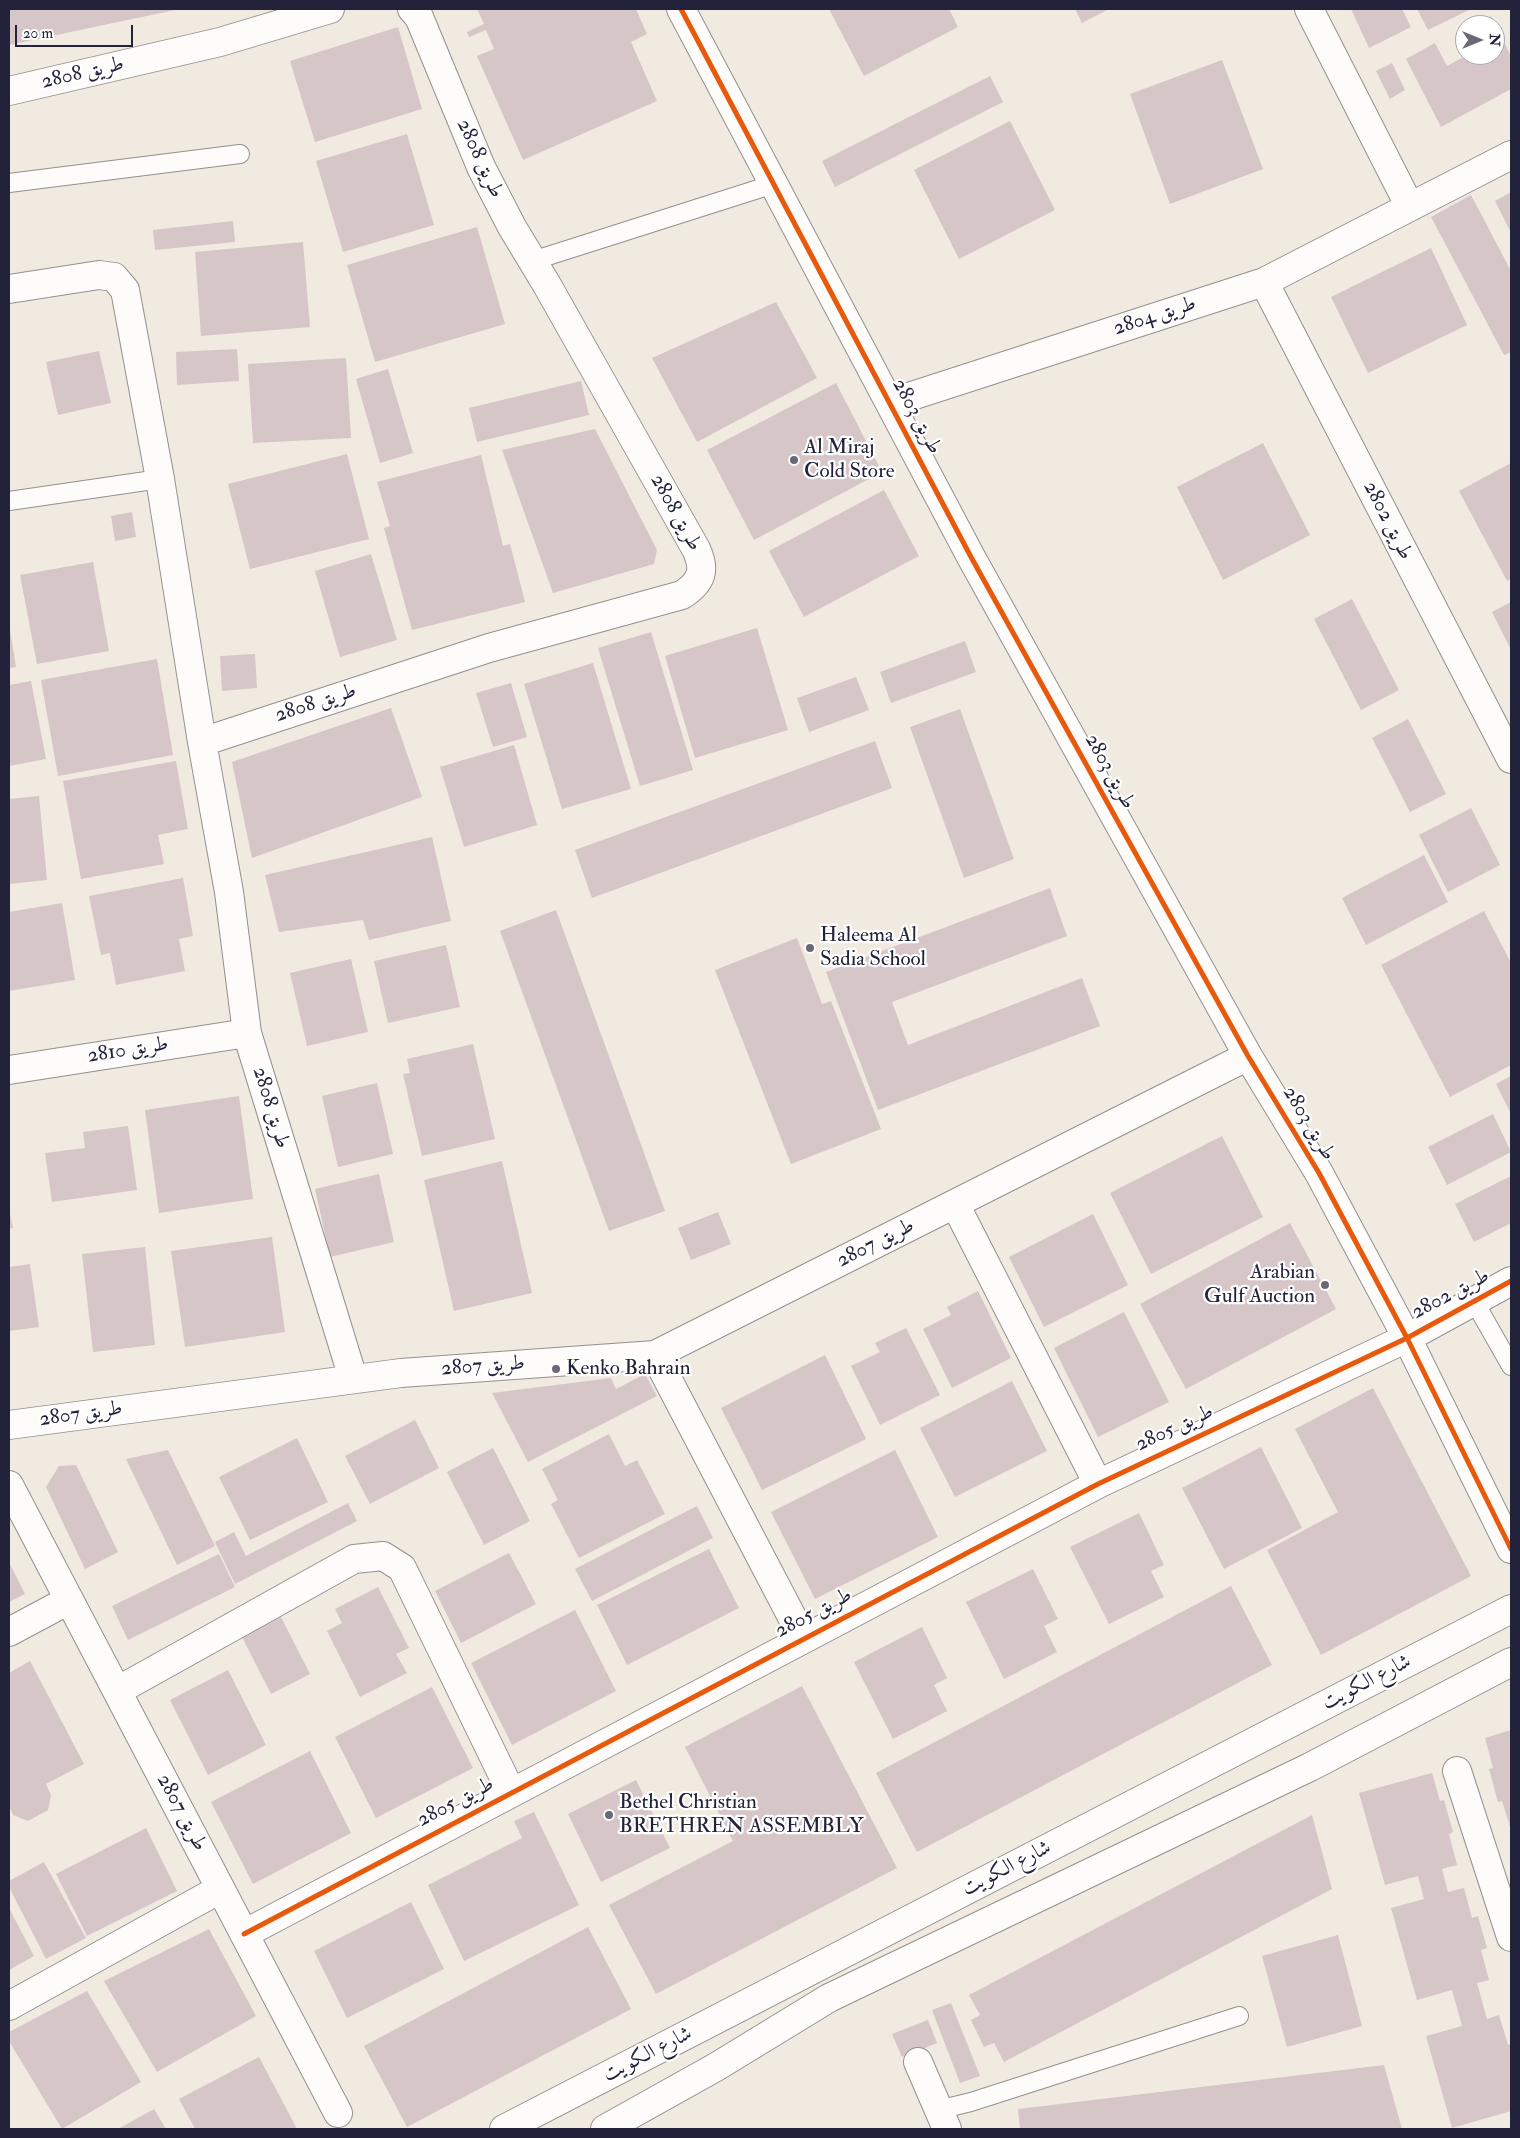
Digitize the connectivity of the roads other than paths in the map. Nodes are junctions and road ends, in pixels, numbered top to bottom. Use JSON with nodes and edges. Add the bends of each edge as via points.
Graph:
{"nodes":[{"id":1,"x":330,"y":9,"type":"edge"},
{"id":2,"x":412,"y":9,"type":"edge"},
{"id":3,"x":681,"y":9,"type":"edge"},
{"id":4,"x":1309,"y":9,"type":"edge"},
{"id":5,"x":9,"y":91,"type":"edge"},
{"id":6,"x":240,"y":154,"type":"dead end"},
{"id":7,"x":1511,"y":155,"type":"edge"},
{"id":8,"x":9,"y":183,"type":"edge"},
{"id":9,"x":774,"y":184,"type":"junction"},
{"id":10,"x":1410,"y":207,"type":"junction"},
{"id":11,"x":532,"y":261,"type":"junction"},
{"id":12,"x":1264,"y":282,"type":"junction"},
{"id":13,"x":9,"y":289,"type":"edge"},
{"id":14,"x":890,"y":403,"type":"junction"},
{"id":15,"x":160,"y":479,"type":"junction"},
{"id":16,"x":9,"y":501,"type":"edge"},
{"id":17,"x":202,"y":742,"type":"junction"},
{"id":18,"x":1511,"y":758,"type":"edge"},
{"id":19,"x":247,"y":1033,"type":"junction"},
{"id":20,"x":1248,"y":1056,"type":"junction"},
{"id":21,"x":9,"y":1070,"type":"edge"},
{"id":22,"x":955,"y":1204,"type":"junction"},
{"id":23,"x":1511,"y":1281,"type":"edge"},
{"id":24,"x":1474,"y":1301,"type":"junction"},
{"id":25,"x":1407,"y":1338,"type":"junction"},
{"id":26,"x":655,"y":1355,"type":"junction"},
{"id":27,"x":1511,"y":1366,"type":"edge"},
{"id":28,"x":353,"y":1378,"type":"junction"},
{"id":29,"x":9,"y":1425,"type":"edge"},
{"id":30,"x":1098,"y":1484,"type":"junction"},
{"id":31,"x":9,"y":1485,"type":"edge"},
{"id":32,"x":1511,"y":1549,"type":"edge"},
{"id":33,"x":69,"y":1600,"type":"junction"},
{"id":34,"x":1511,"y":1609,"type":"edge"},
{"id":35,"x":9,"y":1632,"type":"edge"},
{"id":36,"x":803,"y":1638,"type":"junction"},
{"id":37,"x":1511,"y":1662,"type":"edge"},
{"id":38,"x":118,"y":1691,"type":"junction"},
{"id":39,"x":1457,"y":1771,"type":"dead end"},
{"id":40,"x":511,"y":1792,"type":"junction"},
{"id":41,"x":220,"y":1889,"type":"junction"},
{"id":42,"x":244,"y":1934,"type":"junction"},
{"id":43,"x":1511,"y":1937,"type":"edge"},
{"id":44,"x":9,"y":2006,"type":"edge"},
{"id":45,"x":1239,"y":2016,"type":"dead end"},
{"id":46,"x":918,"y":2062,"type":"dead end"},
{"id":47,"x":338,"y":2113,"type":"dead end"},
{"id":48,"x":943,"y":2120,"type":"edge"},
{"id":49,"x":504,"y":2129,"type":"edge"},
{"id":50,"x":605,"y":2129,"type":"edge"}],
"edges":[{"from":1,"to":5,"type":"street","name":"طريق 2808","via":[[220,42]]},
{"from":2,"to":11,"type":"street","name":"طريق 2808","via":[[423,26],[481,167]]},
{"from":3,"to":9,"type":"street","name":"طريق 2803"},
{"from":4,"to":10,"type":"street"},
{"from":6,"to":8,"type":"lane"},
{"from":7,"to":10,"type":"street","name":"طريق 2804"},
{"from":9,"to":11,"type":"lane"},
{"from":9,"to":14,"type":"street","name":"طريق 2803"},
{"from":10,"to":12,"type":"street","name":"طريق 2804"},
{"from":11,"to":17,"type":"street","name":"طريق 2808","via":[[696,549],[702,562],[701,575],[694,587],[682,595],[489,648]]},
{"from":12,"to":14,"type":"street","name":"طريق 2804"},
{"from":12,"to":18,"type":"street","name":"طريق 2802"},
{"from":13,"to":15,"type":"street","name":"طريق 2808","via":[[99,275],[114,277],[125,290]]},
{"from":14,"to":20,"type":"street","name":"طريق 2803","via":[[971,557]]},
{"from":15,"to":16,"type":"lane"},
{"from":15,"to":17,"type":"street","name":"طريق 2808"},
{"from":17,"to":19,"type":"street","name":"طريق 2808","via":[[229,892]]},
{"from":19,"to":21,"type":"street","name":"طريق 2810"},
{"from":19,"to":28,"type":"street","name":"طريق 2808"},
{"from":20,"to":22,"type":"street","name":"طريق 2807"},
{"from":20,"to":25,"type":"street","name":"طريق 2803","via":[[1319,1173]]},
{"from":22,"to":26,"type":"street","name":"طريق 2807"},
{"from":22,"to":30,"type":"street"},
{"from":23,"to":24,"type":"street","name":"طريق 2802"},
{"from":24,"to":25,"type":"street","name":"طريق 2802"},
{"from":24,"to":27,"type":"lane"},
{"from":25,"to":30,"type":"street","name":"طريق 2805"},
{"from":25,"to":32,"type":"street","name":"طريق 2803"},
{"from":26,"to":28,"type":"street","name":"طريق 2807"},
{"from":26,"to":36,"type":"street","name":"طريق 2805"},
{"from":28,"to":29,"type":"street","name":"طريق 2807"},
{"from":30,"to":36,"type":"street","name":"طريق 2805"},
{"from":31,"to":33,"type":"street","name":"طريق 2807"},
{"from":33,"to":35,"type":"street"},
{"from":33,"to":38,"type":"street","name":"طريق 2807"},
{"from":34,"to":49,"type":"street","name":"شارع الكويت"},
{"from":36,"to":40,"type":"street","name":"طريق 2805"},
{"from":37,"to":50,"type":"street","name":"شارع الكويت","via":[[1301,1771],[829,1998],[716,2067]]},
{"from":38,"to":40,"type":"street","name":"طريق 2805","via":[[354,1559],[383,1556],[402,1568]]},
{"from":38,"to":41,"type":"street","name":"طريق 2807"},
{"from":39,"to":43,"type":"street"},
{"from":40,"to":42,"type":"street","name":"طريق 2805"},
{"from":41,"to":42,"type":"street","name":"طريق 2807"},
{"from":41,"to":44,"type":"street"},
{"from":42,"to":47,"type":"street","name":"طريق 2807"},
{"from":45,"to":48,"type":"lane","via":[[972,2102]]},
{"from":46,"to":48,"type":"street"}]}
